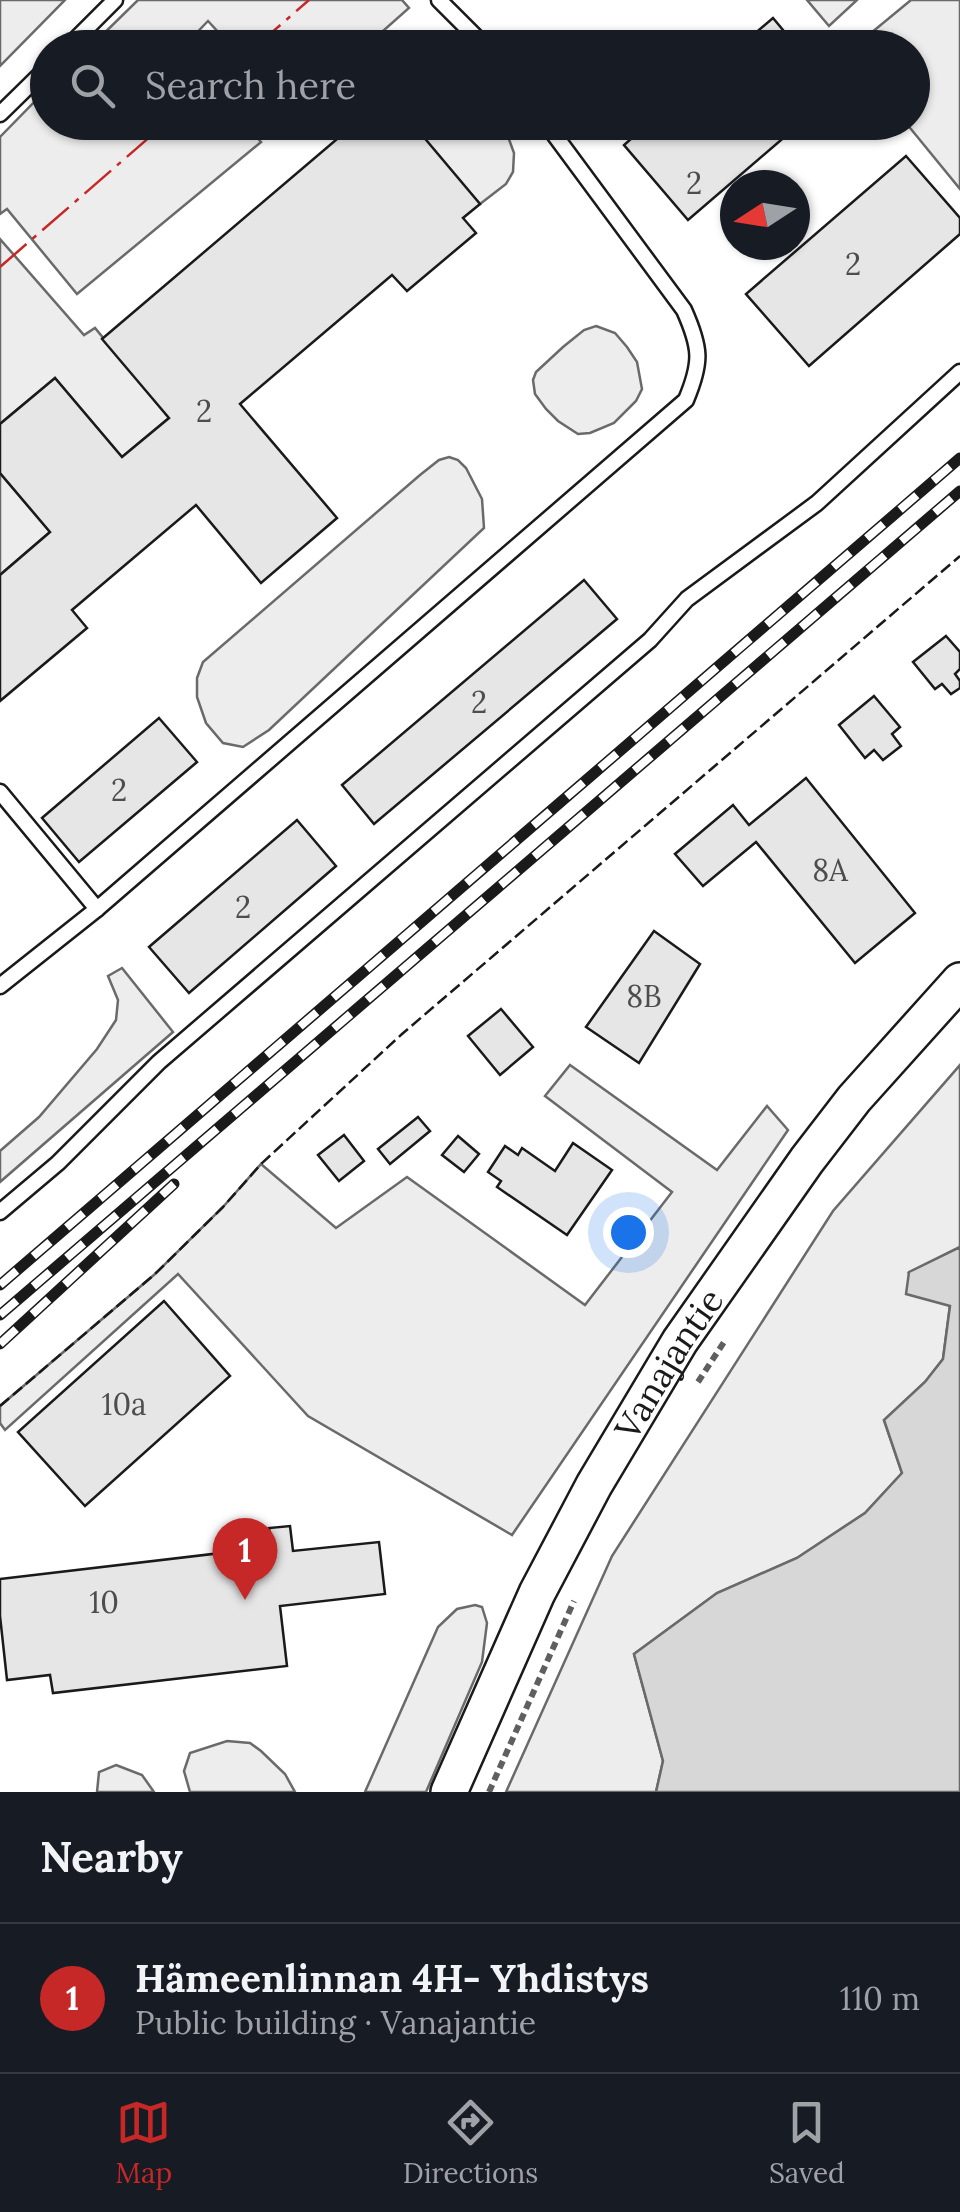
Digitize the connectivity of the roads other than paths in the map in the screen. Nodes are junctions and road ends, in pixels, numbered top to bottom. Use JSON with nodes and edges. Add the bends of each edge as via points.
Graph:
{"nodes":[{"id":1,"x":115,"y":0,"type":"edge"},
{"id":2,"x":439,"y":0,"type":"edge"},
{"id":3,"x":85,"y":30,"type":"edge"},
{"id":4,"x":469,"y":30,"type":"edge"},
{"id":5,"x":30,"y":85,"type":"edge"},
{"id":6,"x":0,"y":114,"type":"edge"},
{"id":7,"x":558,"y":140,"type":"edge"},
{"id":8,"x":960,"y":372,"type":"edge"},
{"id":9,"x":0,"y":792,"type":"edge"},
{"id":10,"x":97,"y":910,"type":"junction"},
{"id":11,"x":960,"y":981,"type":"edge"},
{"id":12,"x":0,"y":986,"type":"edge"},
{"id":13,"x":0,"y":1212,"type":"edge"},
{"id":14,"x":449,"y":1792,"type":"edge"}],
"edges":[{"from":1,"to":3,"type":"lane"},
{"from":2,"to":4,"type":"lane"},
{"from":5,"to":6,"type":"lane"},
{"from":7,"to":10,"type":"lane","via":[[684,310],[700,360],[686,400]]},
{"from":8,"to":13,"type":"lane","via":[[817,502],[687,599],[650,640],[159,1062]]},
{"from":9,"to":10,"type":"lane"},
{"from":10,"to":12,"type":"lane"},
{"from":11,"to":14,"type":"street","name":"Vanajantie","via":[[854,1099],[680,1341],[545,1576]]}]}
